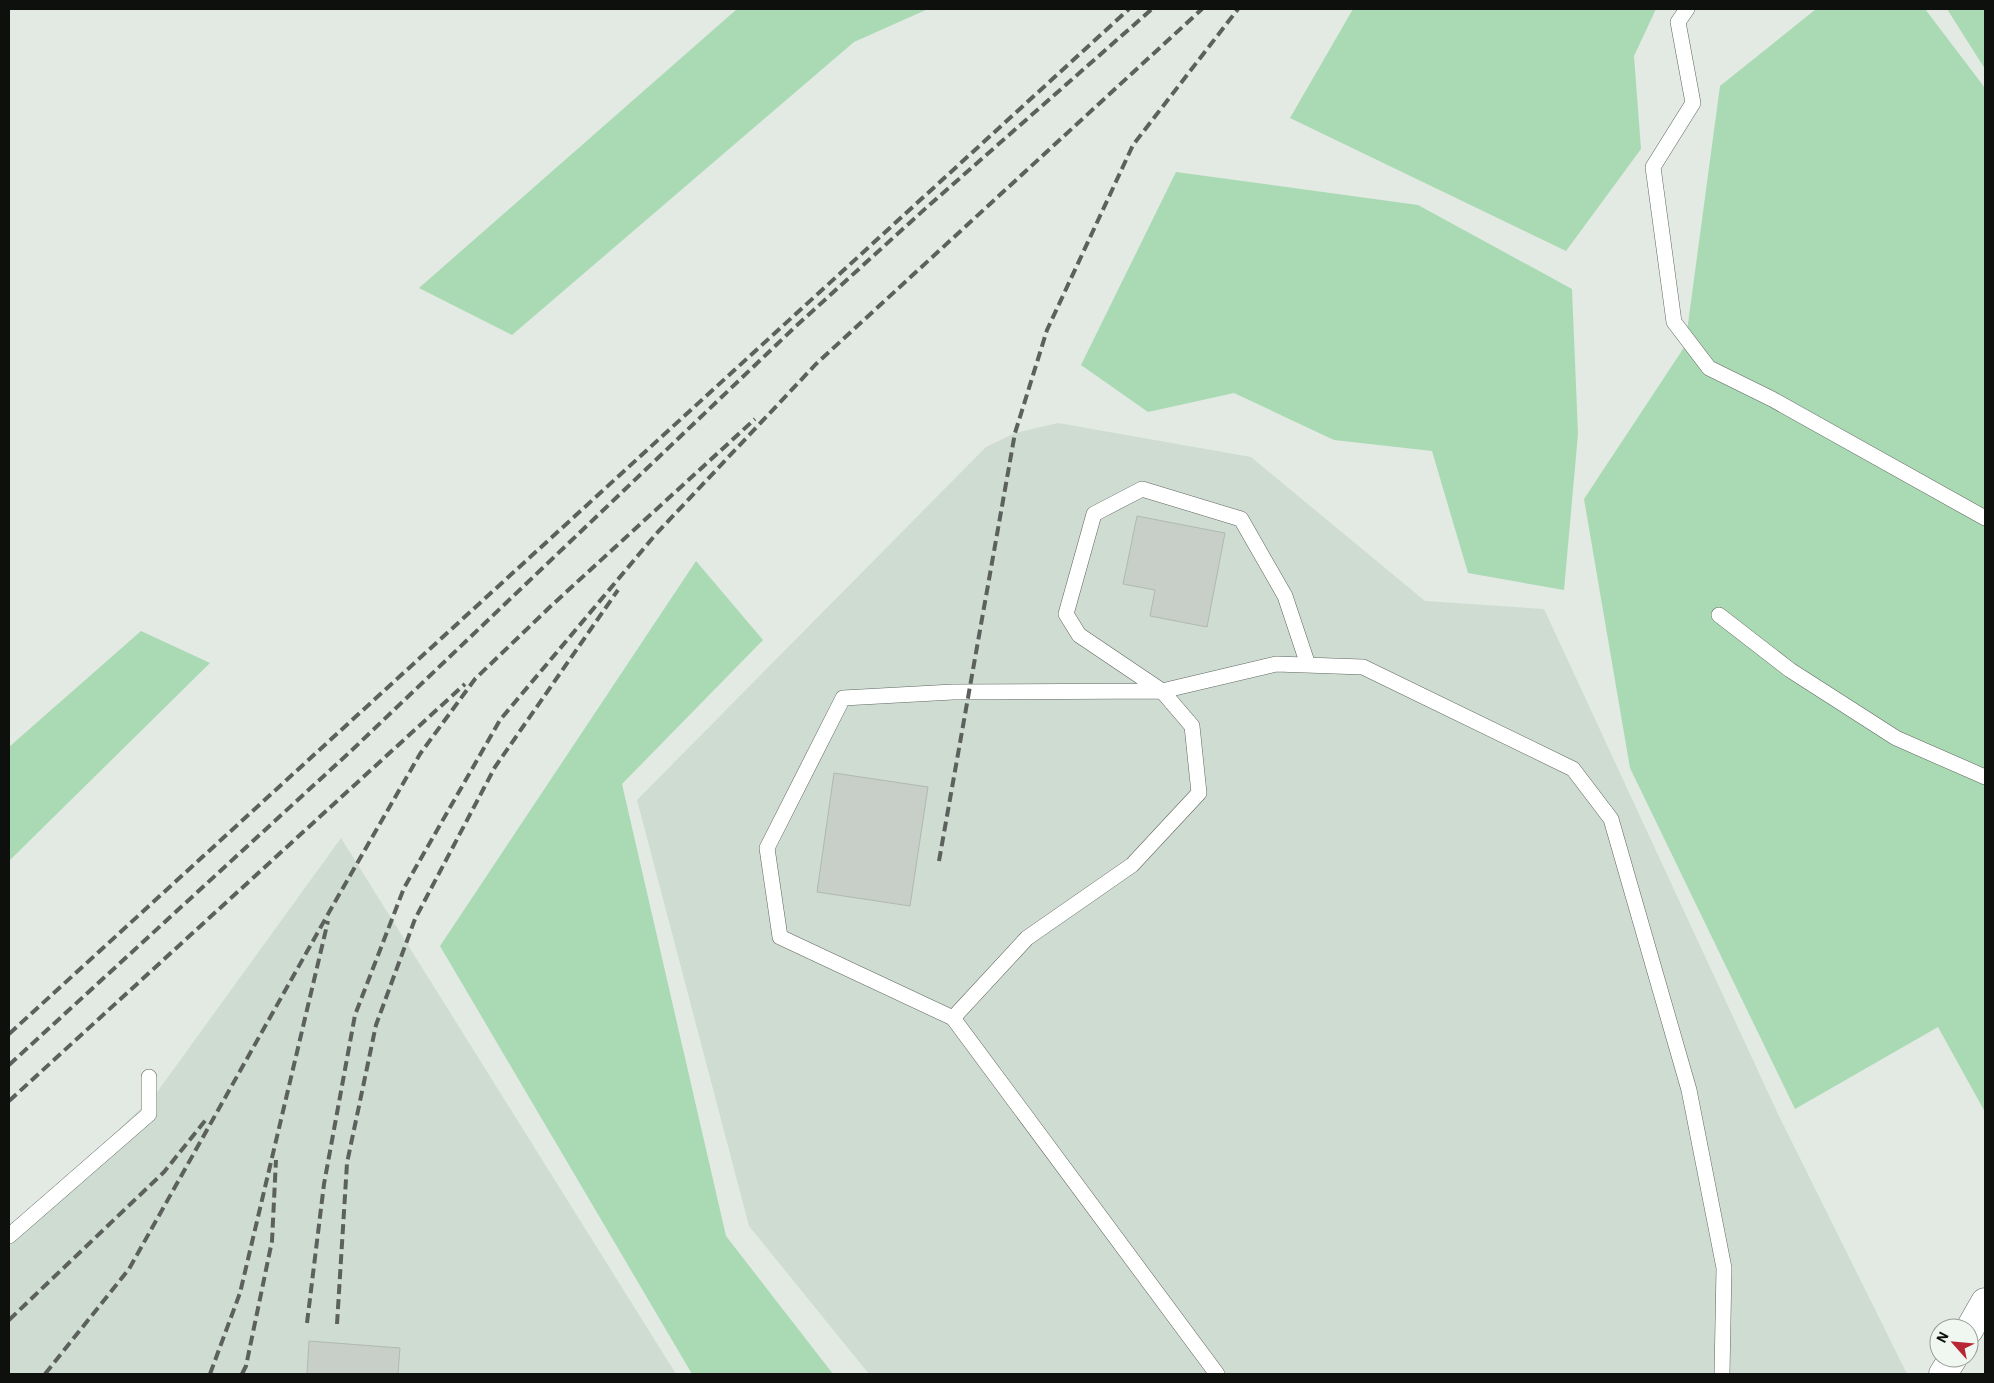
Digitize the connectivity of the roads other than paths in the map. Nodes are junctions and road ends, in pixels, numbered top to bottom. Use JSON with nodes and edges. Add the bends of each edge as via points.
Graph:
{"nodes":[{"id":1,"x":1687,"y":9,"type":"edge"},
{"id":2,"x":1985,"y":518,"type":"edge"},
{"id":3,"x":1719,"y":615,"type":"dead end"},
{"id":4,"x":1308,"y":665,"type":"junction"},
{"id":5,"x":1162,"y":691,"type":"junction"},
{"id":6,"x":1985,"y":777,"type":"edge"},
{"id":7,"x":953,"y":1018,"type":"junction"},
{"id":8,"x":149,"y":1078,"type":"dead end"},
{"id":9,"x":9,"y":1236,"type":"edge"},
{"id":10,"x":1985,"y":1302,"type":"edge"},
{"id":11,"x":1976,"y":1318,"type":"edge"},
{"id":12,"x":1217,"y":1374,"type":"edge"},
{"id":13,"x":1722,"y":1374,"type":"edge"}],
"edges":[{"from":1,"to":2,"type":"lane","via":[[1678,22],[1693,103],[1653,167],[1674,322],[1709,368],[1772,399]]},
{"from":3,"to":6,"type":"lane","via":[[1790,670],[1896,738]]},
{"from":4,"to":5,"type":"lane","via":[[1276,664]]},
{"from":4,"to":5,"type":"lane","via":[[1286,596],[1241,519],[1142,489],[1094,514],[1066,614],[1079,635]]},
{"from":4,"to":13,"type":"lane","via":[[1363,667],[1572,768],[1611,819],[1690,1099],[1724,1268]]},
{"from":5,"to":7,"type":"lane","via":[[1192,726],[1200,792],[1132,865],[1027,938]]},
{"from":5,"to":7,"type":"lane","via":[[954,692],[843,698],[767,848],[780,937]]},
{"from":7,"to":12,"type":"lane"},
{"from":8,"to":9,"type":"lane","via":[[149,1114]]},
{"from":10,"to":11,"type":"street"}]}
